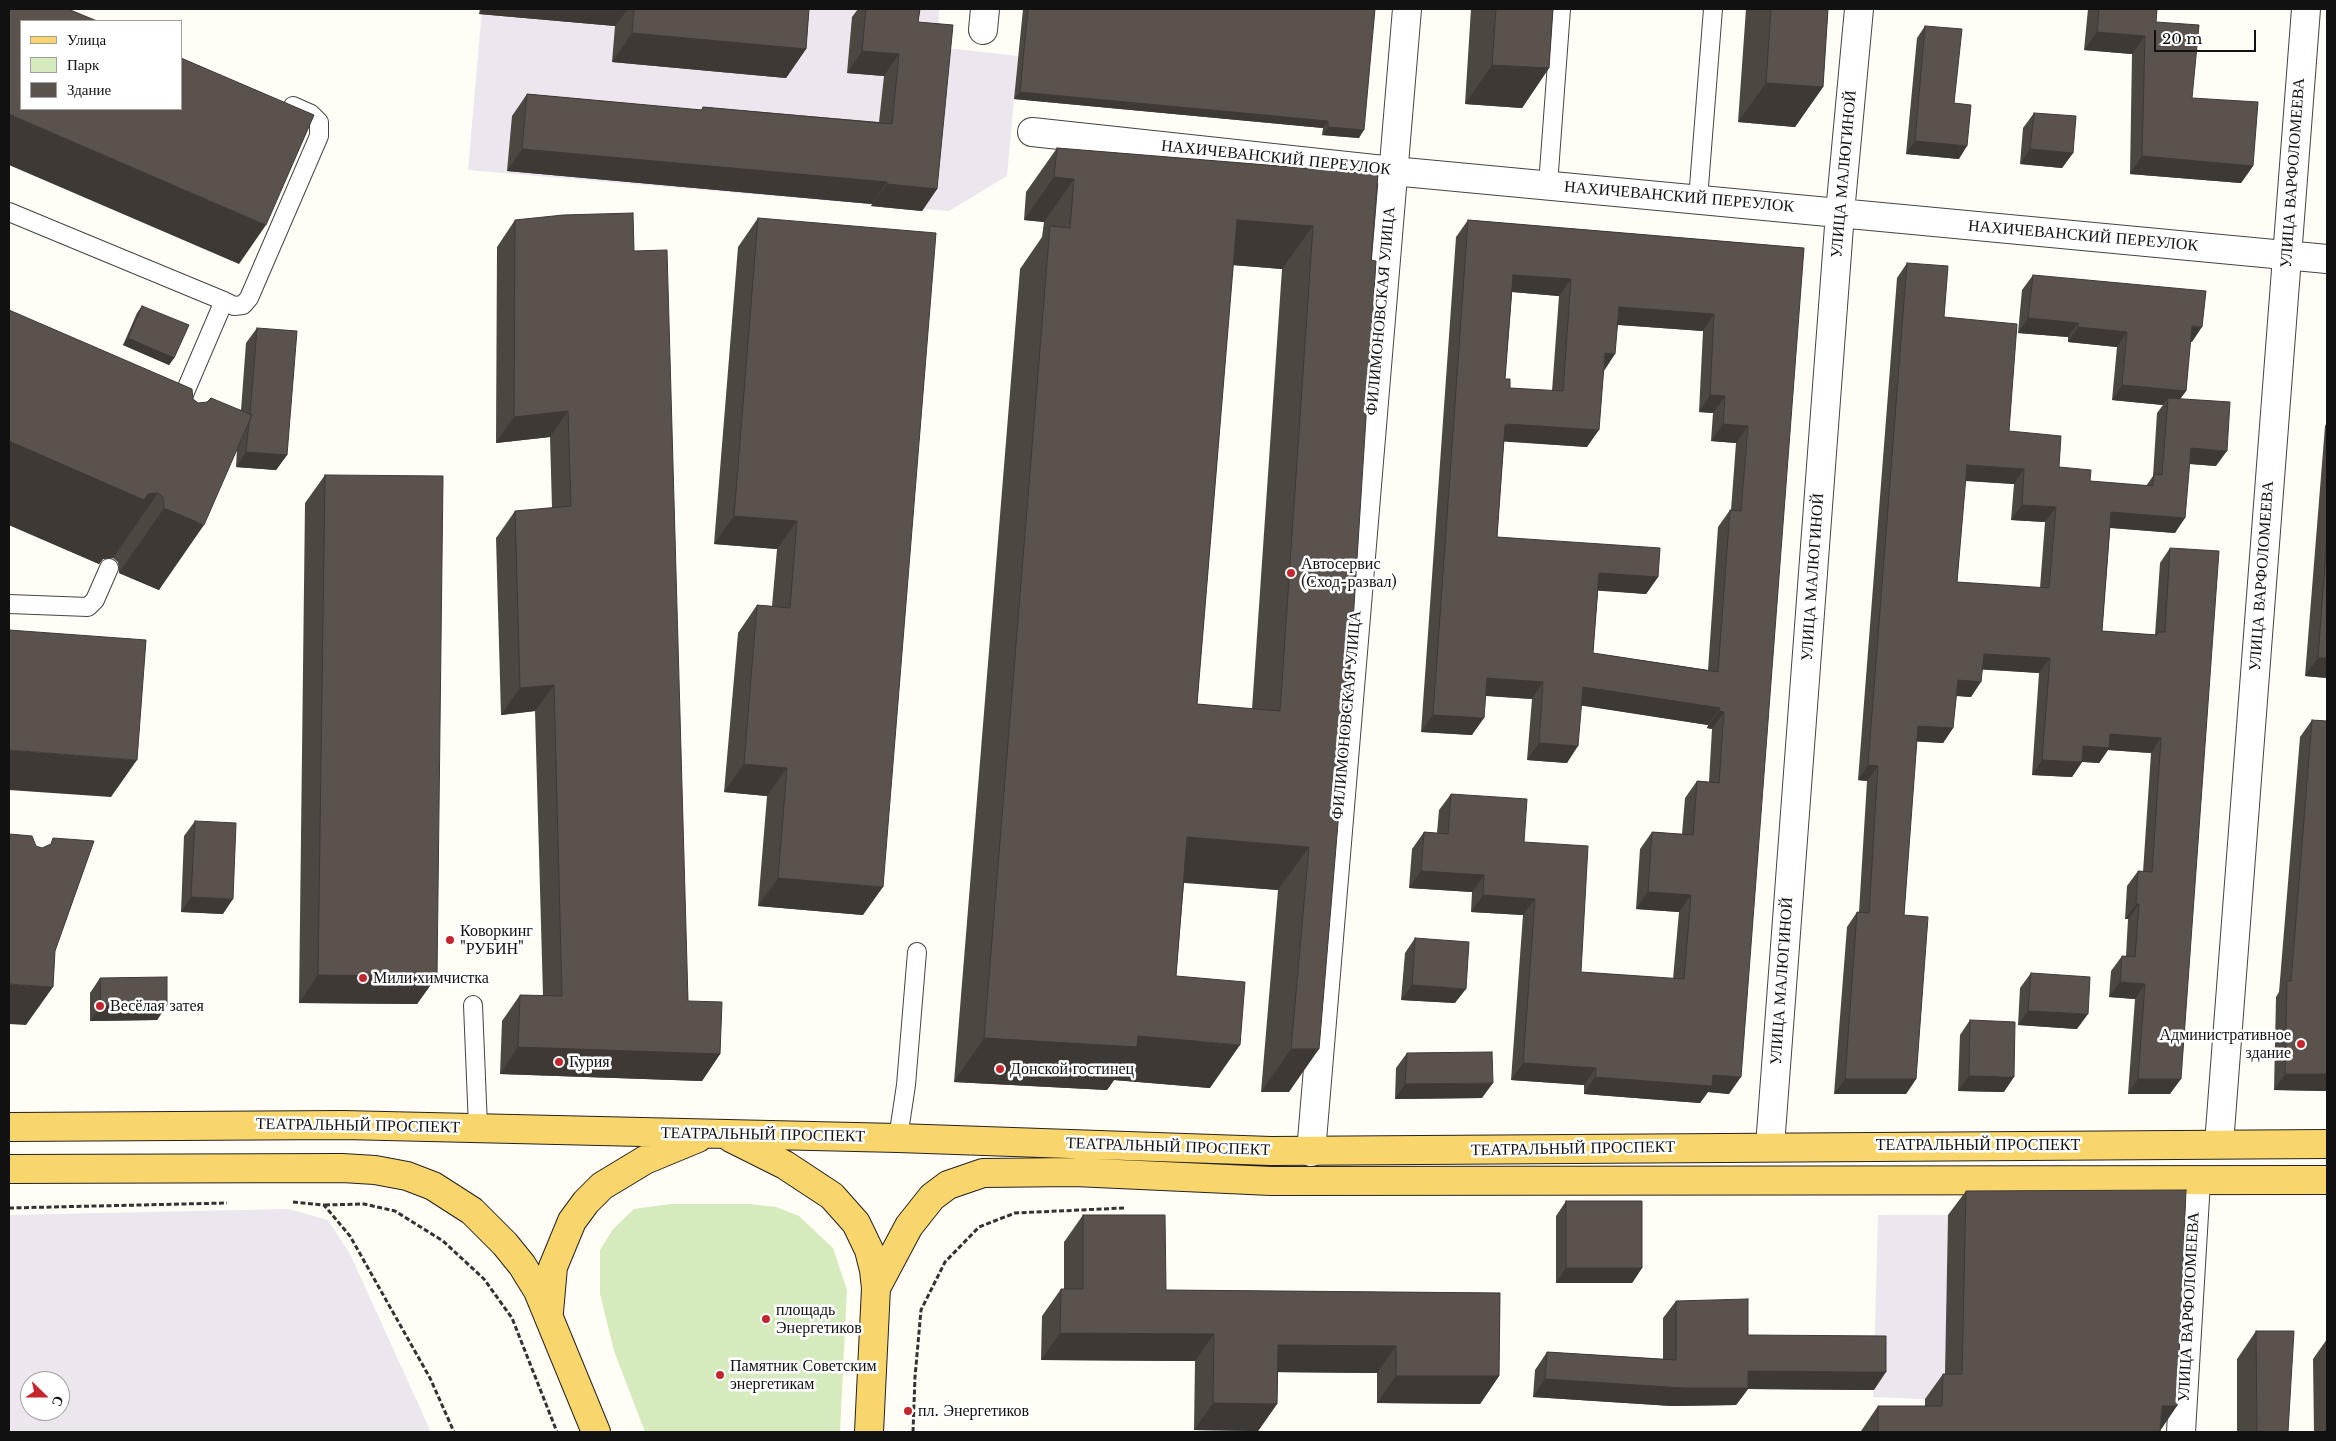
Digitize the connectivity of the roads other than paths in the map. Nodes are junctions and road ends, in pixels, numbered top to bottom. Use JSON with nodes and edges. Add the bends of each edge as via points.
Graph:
{"nodes":[{"id":1,"x":1407,"y":9,"type":"edge"},
{"id":2,"x":1561,"y":9,"type":"edge"},
{"id":3,"x":1713,"y":9,"type":"edge"},
{"id":4,"x":1859,"y":9,"type":"edge"},
{"id":5,"x":2306,"y":9,"type":"edge"},
{"id":6,"x":276,"y":99,"type":"edge"},
{"id":7,"x":1032,"y":132,"type":"dead end"},
{"id":8,"x":1393,"y":170,"type":"junction"},
{"id":9,"x":1548,"y":185,"type":"junction"},
{"id":10,"x":1698,"y":199,"type":"junction"},
{"id":11,"x":9,"y":212,"type":"edge"},
{"id":12,"x":1840,"y":213,"type":"junction"},
{"id":13,"x":2287,"y":256,"type":"junction"},
{"id":14,"x":2327,"y":259,"type":"edge"},
{"id":15,"x":224,"y":301,"type":"junction"},
{"id":16,"x":161,"y":398,"type":"edge"},
{"id":17,"x":179,"y":406,"type":"junction"},
{"id":18,"x":172,"y":423,"type":"edge"},
{"id":19,"x":108,"y":568,"type":"dead end"},
{"id":20,"x":9,"y":604,"type":"edge"},
{"id":21,"x":917,"y":952,"type":"dead end"},
{"id":22,"x":474,"y":1005,"type":"dead end"},
{"id":23,"x":9,"y":1127,"type":"edge"},
{"id":24,"x":478,"y":1128,"type":"junction"},
{"id":25,"x":717,"y":1134,"type":"junction"},
{"id":26,"x":898,"y":1138,"type":"junction"},
{"id":27,"x":2219,"y":1144,"type":"junction"},
{"id":28,"x":2327,"y":1144,"type":"edge"},
{"id":29,"x":1770,"y":1146,"type":"junction"},
{"id":30,"x":1311,"y":1152,"type":"junction"},
{"id":31,"x":9,"y":1169,"type":"edge"},
{"id":32,"x":2327,"y":1180,"type":"edge"},
{"id":33,"x":2196,"y":1181,"type":"junction"},
{"id":34,"x":876,"y":1288,"type":"junction"},
{"id":35,"x":549,"y":1319,"type":"junction"},
{"id":36,"x":596,"y":1432,"type":"edge"},
{"id":37,"x":869,"y":1432,"type":"edge"},
{"id":38,"x":2181,"y":1432,"type":"edge"}],
"edges":[{"from":1,"to":8,"type":"street","name":"ФИЛИМОНОВСКАЯ УЛИЦА"},
{"from":2,"to":9,"type":"lane"},
{"from":3,"to":10,"type":"lane"},
{"from":4,"to":12,"type":"street","name":"УЛИЦА МАЛЮГИНОЙ"},
{"from":5,"to":13,"type":"street","name":"УЛИЦА ВАРФОЛОМЕЕВА"},
{"from":6,"to":15,"type":"lane","via":[[311,114],[318,122],[319,136],[249,298],[243,305],[234,306]]},
{"from":7,"to":8,"type":"street","name":"НАХИЧЕВАНСКИЙ ПЕРЕУЛОК"},
{"from":8,"to":9,"type":"street","name":"НАХИЧЕВАНСКИЙ ПЕРЕУЛОК"},
{"from":8,"to":30,"type":"street","name":"ФИЛИМОНОВСКАЯ УЛИЦА"},
{"from":9,"to":10,"type":"street","name":"НАХИЧЕВАНСКИЙ ПЕРЕУЛОК"},
{"from":10,"to":12,"type":"street","name":"НАХИЧЕВАНСКИЙ ПЕРЕУЛОК"},
{"from":11,"to":15,"type":"lane"},
{"from":12,"to":13,"type":"street","name":"НАХИЧЕВАНСКИЙ ПЕРЕУЛОК"},
{"from":12,"to":29,"type":"street","name":"УЛИЦА МАЛЮГИНОЙ"},
{"from":13,"to":14,"type":"street","name":"НАХИЧЕВАНСКИЙ ПЕРЕУЛОК"},
{"from":13,"to":27,"type":"street","name":"УЛИЦА ВАРФОЛОМЕЕВА"},
{"from":15,"to":17,"type":"lane"},
{"from":16,"to":17,"type":"lane"},
{"from":17,"to":18,"type":"lane"},
{"from":19,"to":20,"type":"lane","via":[[95,600],[88,607]]},
{"from":21,"to":26,"type":"lane","via":[[906,1085]]},
{"from":22,"to":24,"type":"lane"},
{"from":23,"to":24,"type":"main road","name":"ТЕАТРАЛЬНЫЙ ПРОСПЕКТ","via":[[343,1124]]},
{"from":24,"to":25,"type":"main road","name":"ТЕАТРАЛЬНЫЙ ПРОСПЕКТ"},
{"from":25,"to":26,"type":"main road","name":"ТЕАТРАЛЬНЫЙ ПРОСПЕКТ"},
{"from":25,"to":34,"type":"main road","via":[[754,1148],[832,1196],[856,1223],[869,1250]]},
{"from":25,"to":35,"type":"main road","via":[[677,1145],[645,1160],[602,1186],[586,1202],[572,1221],[553,1267]]},
{"from":26,"to":30,"type":"main road","name":"ТЕАТРАЛЬНЫЙ ПРОСПЕКТ"},
{"from":27,"to":28,"type":"main road","name":"ТЕАТРАЛЬНЫЙ ПРОСПЕКТ"},
{"from":27,"to":29,"type":"main road","name":"ТЕАТРАЛЬНЫЙ ПРОСПЕКТ"},
{"from":29,"to":30,"type":"main road","name":"ТЕАТРАЛЬНЫЙ ПРОСПЕКТ"},
{"from":31,"to":35,"type":"main road","via":[[342,1168],[407,1176],[454,1198],[488,1225],[522,1265],[538,1291]]},
{"from":32,"to":33,"type":"main road","name":"ТЕАТРАЛЬНЫЙ ПРОСПЕКТ"},
{"from":33,"to":34,"type":"main road","name":"ТЕАТРАЛЬНЫЙ ПРОСПЕКТ","via":[[1271,1181],[1075,1172],[982,1173],[948,1185],[932,1197],[909,1226]]},
{"from":33,"to":38,"type":"street","name":"УЛИЦА ВАРФОЛОМЕЕВА"},
{"from":34,"to":37,"type":"main road"},
{"from":35,"to":36,"type":"main road"}]}
